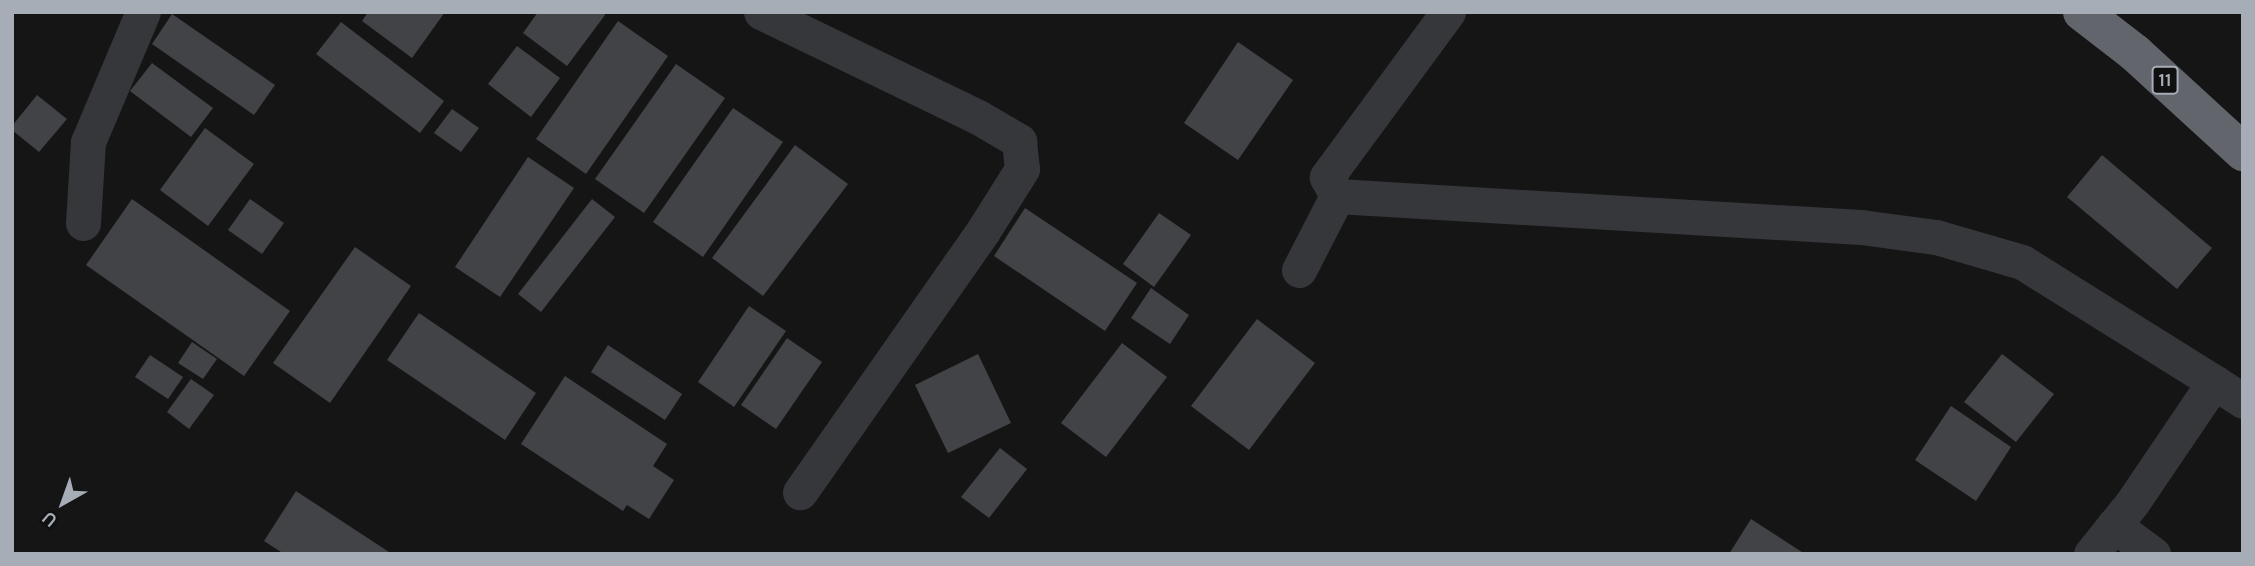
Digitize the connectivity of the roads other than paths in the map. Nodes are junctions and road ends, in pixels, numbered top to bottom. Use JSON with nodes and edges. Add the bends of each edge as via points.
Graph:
{"nodes":[{"id":1,"x":143,"y":12,"type":"edge"},
{"id":2,"x":761,"y":12,"type":"edge"},
{"id":3,"x":1448,"y":12,"type":"edge"},
{"id":4,"x":2082,"y":12,"type":"edge"},
{"id":5,"x":2243,"y":152,"type":"edge"},
{"id":6,"x":1336,"y":196,"type":"junction"},
{"id":7,"x":83,"y":223,"type":"dead end"},
{"id":8,"x":1299,"y":270,"type":"dead end"},
{"id":9,"x":2214,"y":382,"type":"junction"},
{"id":10,"x":2243,"y":401,"type":"edge"},
{"id":11,"x":800,"y":492,"type":"dead end"},
{"id":12,"x":2114,"y":525,"type":"junction"},
{"id":13,"x":2091,"y":554,"type":"edge"},
{"id":14,"x":2153,"y":554,"type":"edge"}],
"edges":[{"from":1,"to":7,"type":"street","via":[[88,142]]},
{"from":2,"to":11,"type":"street","via":[[1019,141],[1022,169]]},
{"from":3,"to":6,"type":"street","via":[[1326,177]]},
{"from":4,"to":5,"type":"highway","number":"11","via":[[2136,53]]},
{"from":6,"to":8,"type":"street"},
{"from":6,"to":9,"type":"street","via":[[1861,227],[1936,237],[2022,262]]},
{"from":9,"to":10,"type":"street"},
{"from":9,"to":12,"type":"street"},
{"from":12,"to":13,"type":"street"},
{"from":12,"to":14,"type":"street"}]}
